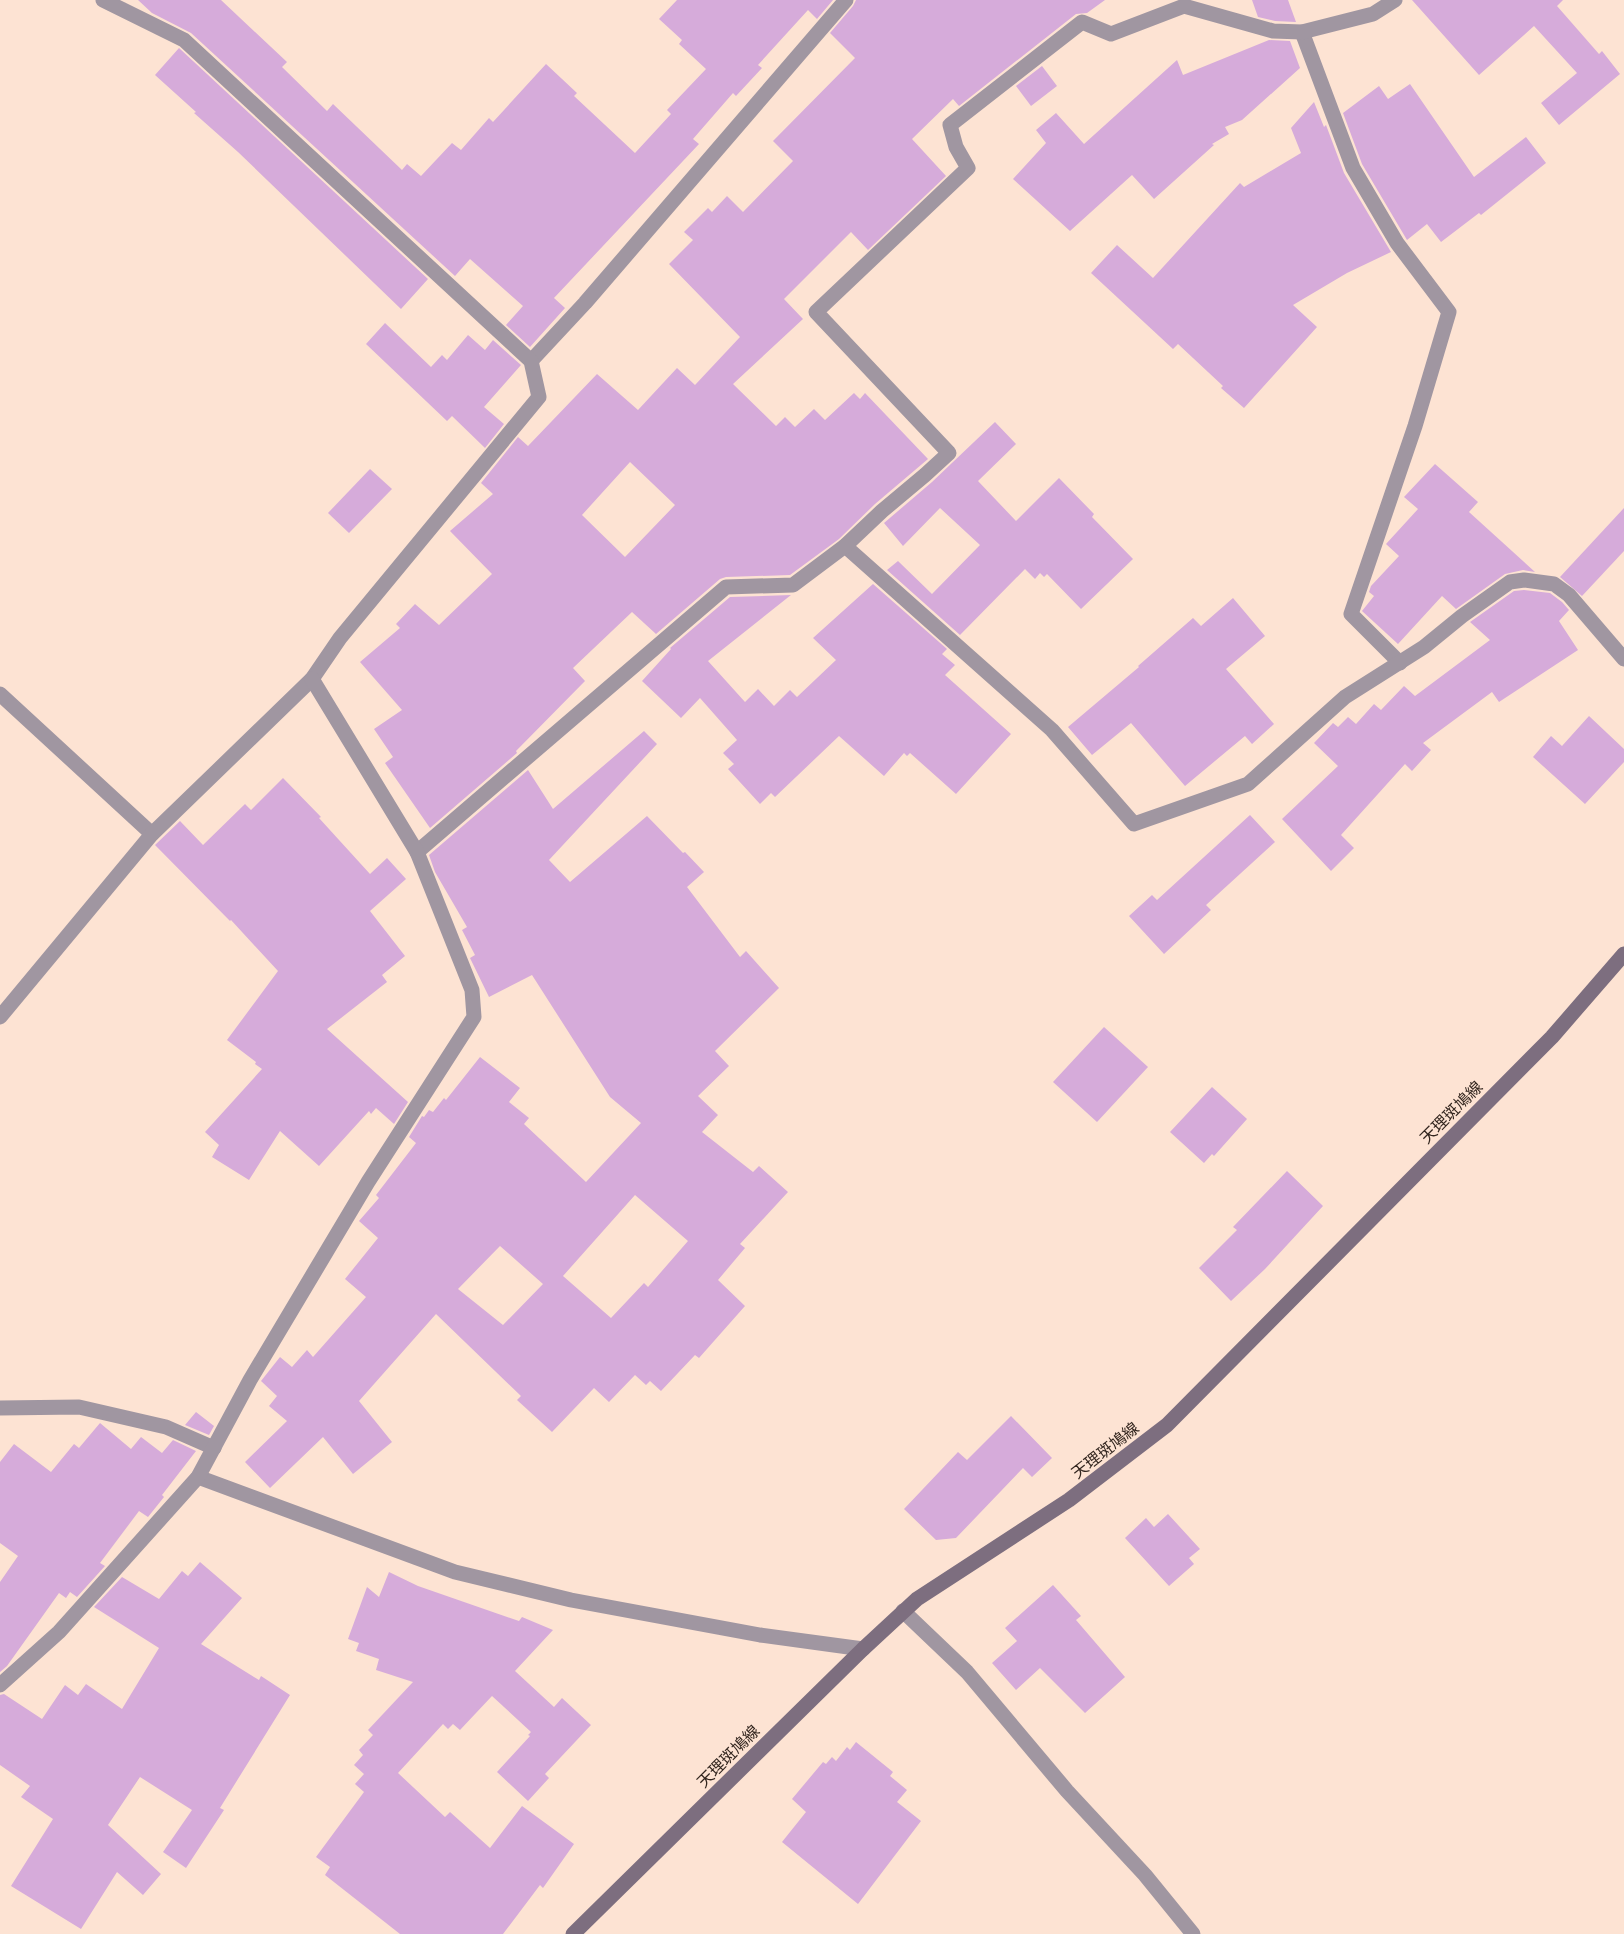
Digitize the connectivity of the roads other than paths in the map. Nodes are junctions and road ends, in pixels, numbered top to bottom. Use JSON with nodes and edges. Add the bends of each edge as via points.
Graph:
{"nodes":[{"id":1,"x":103,"y":0,"type":"edge"},
{"id":2,"x":846,"y":0,"type":"edge"},
{"id":3,"x":1395,"y":0,"type":"edge"},
{"id":4,"x":1302,"y":32,"type":"junction"},
{"id":5,"x":531,"y":361,"type":"junction"},
{"id":6,"x":845,"y":546,"type":"junction"},
{"id":7,"x":1624,"y":659,"type":"edge"},
{"id":8,"x":1400,"y":663,"type":"junction"},
{"id":9,"x":312,"y":679,"type":"junction"},
{"id":10,"x":0,"y":694,"type":"edge"},
{"id":11,"x":152,"y":834,"type":"junction"},
{"id":12,"x":417,"y":852,"type":"junction"},
{"id":13,"x":1624,"y":954,"type":"edge"},
{"id":14,"x":0,"y":1017,"type":"edge"},
{"id":15,"x":0,"y":1408,"type":"edge"},
{"id":16,"x":214,"y":1448,"type":"junction"},
{"id":17,"x":198,"y":1477,"type":"junction"},
{"id":18,"x":903,"y":1611,"type":"junction"},
{"id":19,"x":862,"y":1649,"type":"junction"},
{"id":20,"x":0,"y":1685,"type":"edge"},
{"id":21,"x":573,"y":1934,"type":"edge"},
{"id":22,"x":1193,"y":1934,"type":"edge"}],
"edges":[{"from":1,"to":5,"type":"street","via":[[184,40]]},
{"from":2,"to":5,"type":"street"},
{"from":3,"to":4,"type":"street","via":[[1373,14]]},
{"from":4,"to":6,"type":"street","via":[[1273,31],[1184,6],[1111,34],[1082,22],[950,124],[956,147],[968,168],[816,312],[949,453]]},
{"from":4,"to":8,"type":"street","via":[[1353,168],[1397,243],[1449,312],[1351,614]]},
{"from":5,"to":9,"type":"street","via":[[539,397],[340,638]]},
{"from":6,"to":8,"type":"street","via":[[1052,730],[1134,824],[1248,784],[1346,697]]},
{"from":6,"to":12,"type":"street","via":[[793,585],[726,587]]},
{"from":7,"to":8,"type":"street","via":[[1569,595],[1554,584],[1524,580],[1510,582]]},
{"from":9,"to":11,"type":"street"},
{"from":9,"to":12,"type":"street"},
{"from":10,"to":11,"type":"street"},
{"from":11,"to":14,"type":"street"},
{"from":12,"to":16,"type":"street","via":[[472,990],[474,1017],[362,1192]]},
{"from":13,"to":18,"type":"main road","name":"天理斑鳩線","via":[[1552,1037],[1167,1425],[1069,1500]]},
{"from":15,"to":16,"type":"street","via":[[79,1407],[166,1427]]},
{"from":16,"to":17,"type":"street"},
{"from":17,"to":19,"type":"street","via":[[455,1572],[571,1600],[760,1635]]},
{"from":17,"to":20,"type":"street","via":[[58,1632]]},
{"from":18,"to":19,"type":"main road","name":"天理斑鳩線"},
{"from":18,"to":22,"type":"street","via":[[967,1672]]},
{"from":19,"to":21,"type":"main road","name":"天理斑鳩線"}]}
